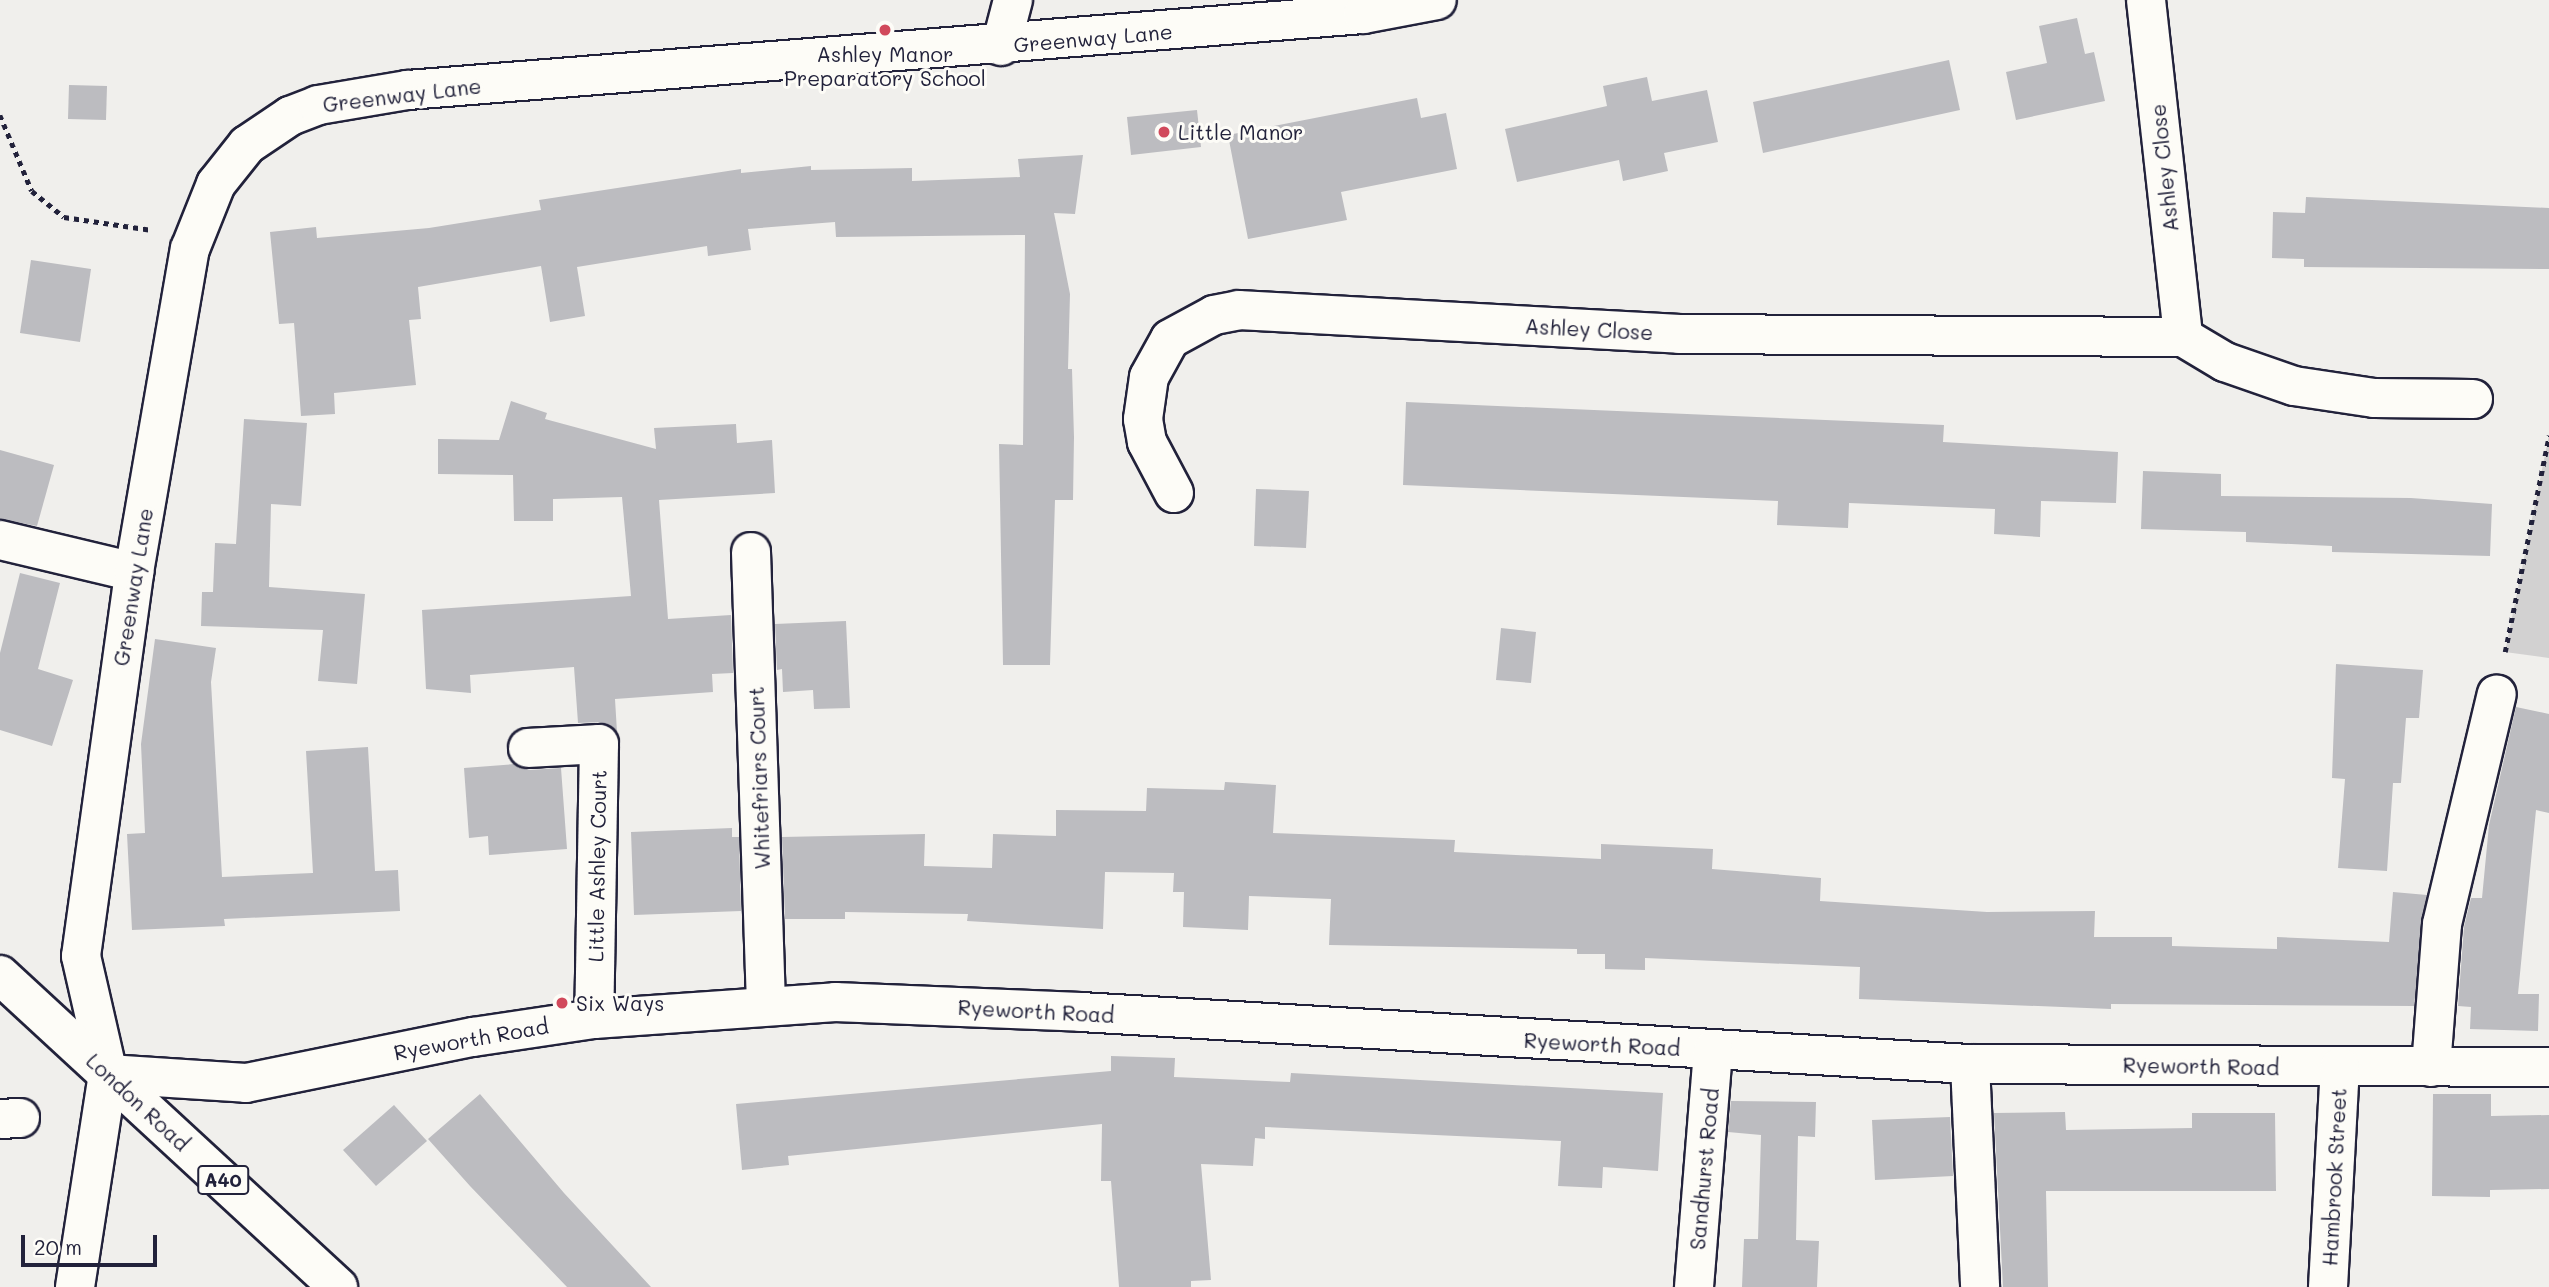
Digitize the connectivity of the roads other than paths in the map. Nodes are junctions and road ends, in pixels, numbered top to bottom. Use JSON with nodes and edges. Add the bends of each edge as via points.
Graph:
{"nodes":[{"id":1,"x":1013,"y":0,"type":"edge"},
{"id":2,"x":1437,"y":0,"type":"edge"},
{"id":3,"x":2146,"y":0,"type":"edge"},
{"id":4,"x":1000,"y":46,"type":"junction"},
{"id":5,"x":2183,"y":337,"type":"junction"},
{"id":6,"x":2473,"y":399,"type":"dead end"},
{"id":7,"x":1174,"y":493,"type":"dead end"},
{"id":8,"x":0,"y":540,"type":"edge"},
{"id":9,"x":751,"y":552,"type":"dead end"},
{"id":10,"x":134,"y":572,"type":"junction"},
{"id":11,"x":2497,"y":694,"type":"road end"},
{"id":12,"x":528,"y":748,"type":"dead end"},
{"id":13,"x":0,"y":975,"type":"edge"},
{"id":14,"x":766,"y":1005,"type":"junction"},
{"id":15,"x":594,"y":1019,"type":"junction"},
{"id":16,"x":1713,"y":1050,"type":"junction"},
{"id":17,"x":1970,"y":1064,"type":"junction"},
{"id":18,"x":2340,"y":1067,"type":"junction"},
{"id":19,"x":2431,"y":1067,"type":"junction"},
{"id":20,"x":2549,"y":1067,"type":"edge"},
{"id":21,"x":108,"y":1074,"type":"junction"},
{"id":22,"x":75,"y":1287,"type":"edge"},
{"id":23,"x":338,"y":1287,"type":"edge"},
{"id":24,"x":1694,"y":1287,"type":"edge"},
{"id":25,"x":1980,"y":1287,"type":"edge"},
{"id":26,"x":2328,"y":1287,"type":"edge"}],
"edges":[{"from":1,"to":4,"type":"main road"},
{"from":2,"to":4,"type":"main road","name":"Greenway Lane","via":[[1363,15]]},
{"from":3,"to":5,"type":"main road","name":"Ashley Close"},
{"from":4,"to":10,"type":"main road","name":"Greenway Lane","via":[[408,90],[318,105],[264,131],[239,153],[216,184],[194,236]]},
{"from":5,"to":6,"type":"main road","via":[[2225,362],[2294,386],[2374,398]]},
{"from":5,"to":7,"type":"main road","name":"Ashley Close","via":[[1679,334],[1239,310],[1214,315],[1170,340],[1149,377],[1143,419],[1147,442]]},
{"from":8,"to":10,"type":"main road"},
{"from":9,"to":14,"type":"main road","name":"Whitefriars Court"},
{"from":10,"to":21,"type":"main road","name":"Greenway Lane","via":[[81,956]]},
{"from":11,"to":19,"type":"main road","via":[[2442,924]]},
{"from":12,"to":15,"type":"main road","name":"Little Ashley Court","via":[[599,744]]},
{"from":13,"to":21,"type":"main road","name":"London Road","number":"A40"},
{"from":14,"to":15,"type":"main road","name":"Ryeworth Road"},
{"from":14,"to":16,"type":"main road","name":"Ryeworth Road","via":[[835,1002],[1081,1012]]},
{"from":15,"to":21,"type":"main road","name":"Ryeworth Road","via":[[460,1039],[246,1083]]},
{"from":16,"to":17,"type":"main road","name":"Ryeworth Road"},
{"from":16,"to":24,"type":"main road","name":"Sandhurst Road"},
{"from":17,"to":18,"type":"main road","name":"Ryeworth Road"},
{"from":17,"to":25,"type":"main road"},
{"from":18,"to":19,"type":"main road","name":"Ryeworth Road"},
{"from":18,"to":26,"type":"main road","name":"Hambrook Street"},
{"from":19,"to":20,"type":"main road","name":"Ryeworth Road"},
{"from":21,"to":22,"type":"main road"},
{"from":21,"to":23,"type":"main road","name":"London Road","number":"A40"}]}
